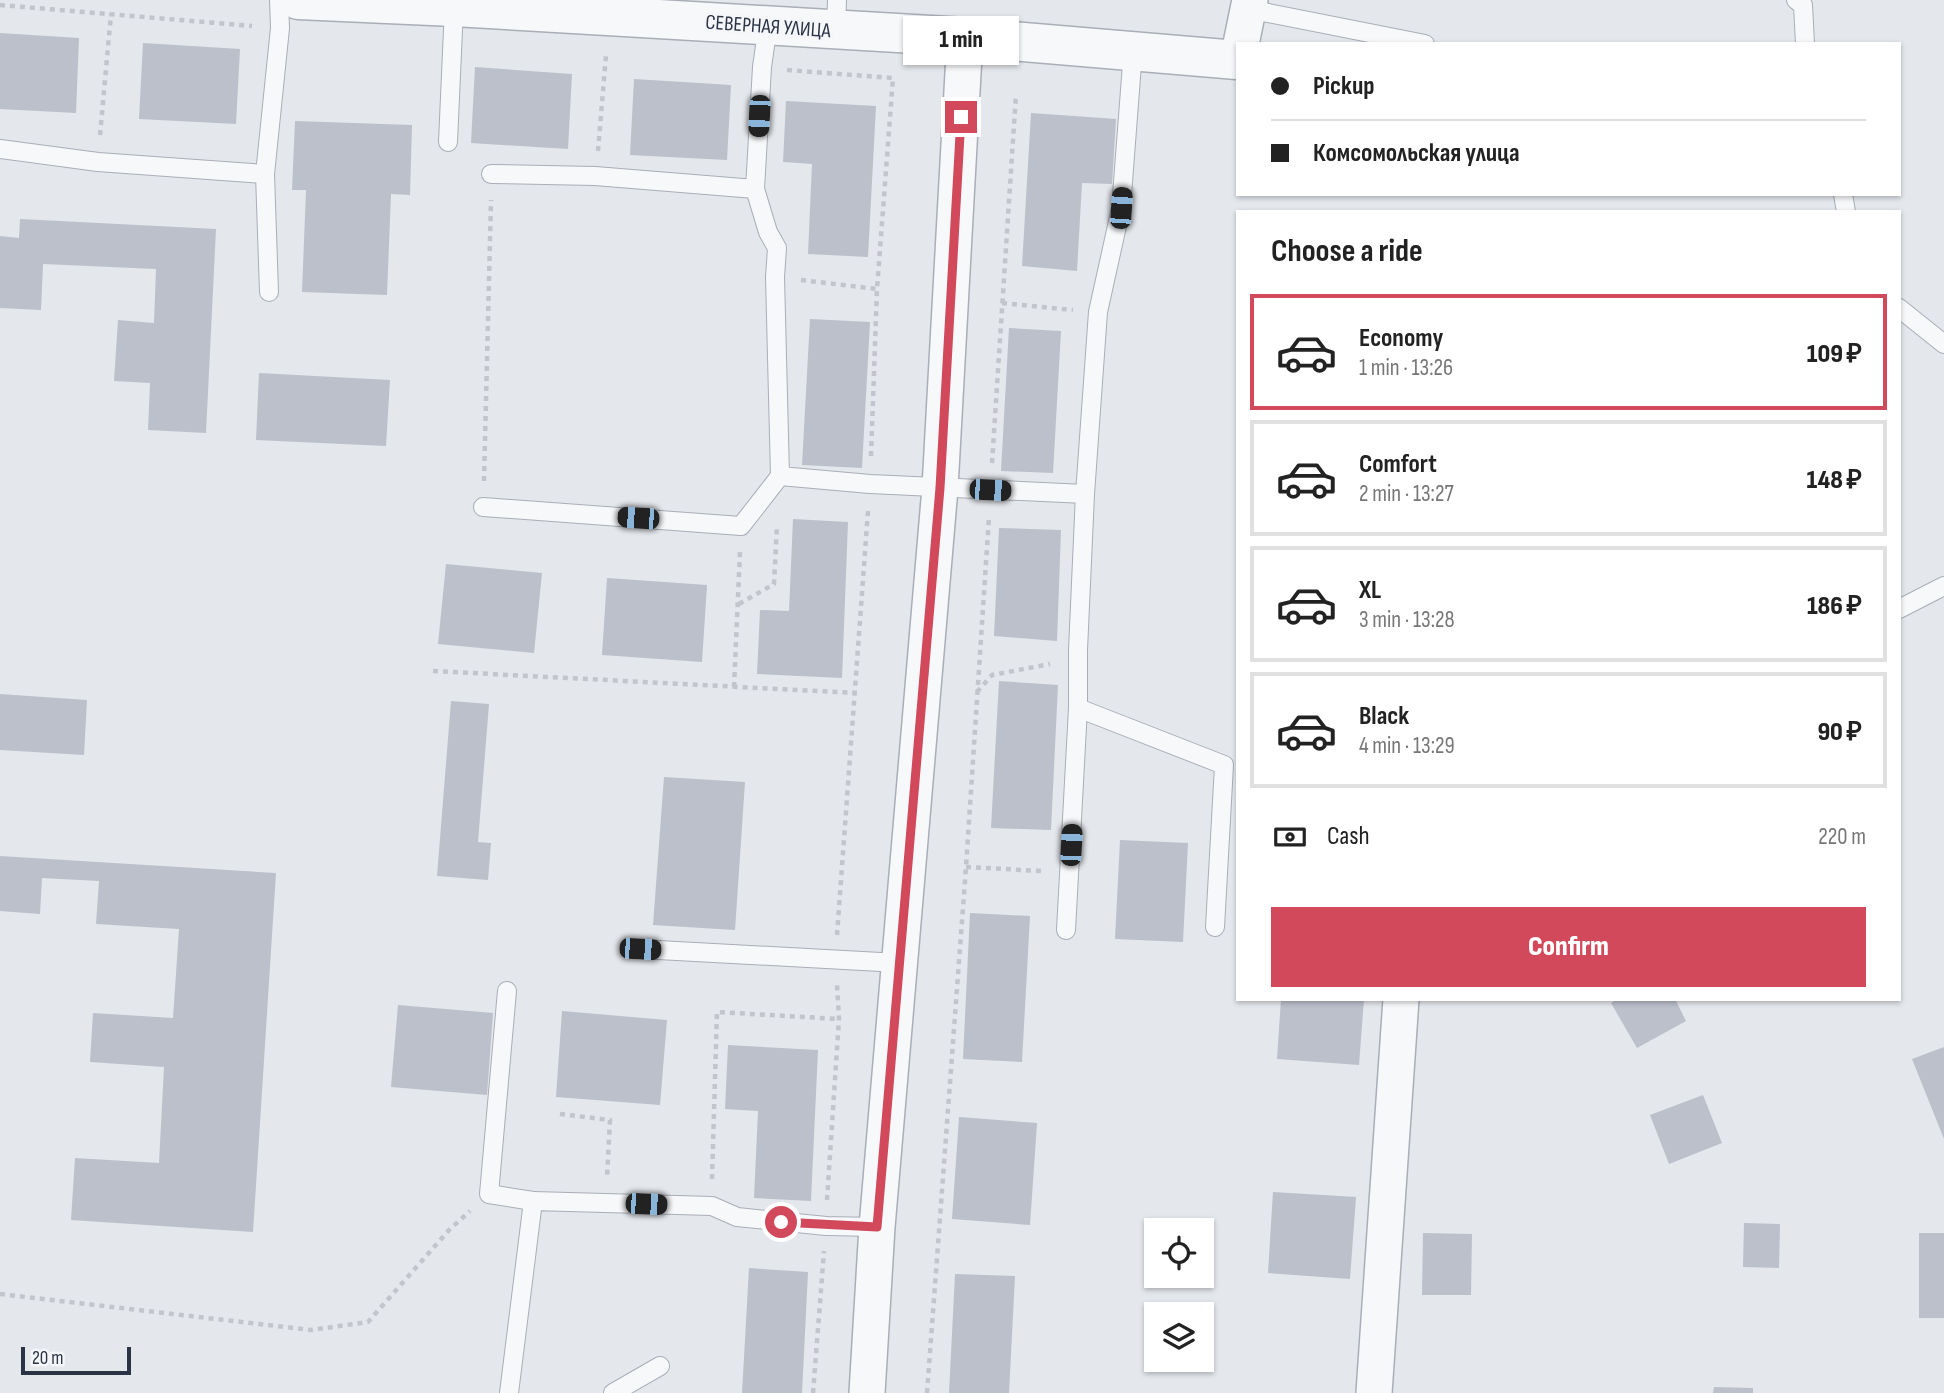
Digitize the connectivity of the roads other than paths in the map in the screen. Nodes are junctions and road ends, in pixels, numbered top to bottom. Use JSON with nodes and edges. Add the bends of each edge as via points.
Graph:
{"nodes":[{"id":1,"x":279,"y":0,"type":"edge"},
{"id":2,"x":298,"y":0,"type":"edge"},
{"id":3,"x":1796,"y":0,"type":"edge"},
{"id":4,"x":368,"y":2,"type":"edge"},
{"id":5,"x":1249,"y":4,"type":"edge"},
{"id":6,"x":454,"y":6,"type":"junction"},
{"id":7,"x":836,"y":15,"type":"edge"},
{"id":8,"x":768,"y":25,"type":"junction"},
{"id":9,"x":965,"y":37,"type":"junction"},
{"id":10,"x":1241,"y":42,"type":"edge"},
{"id":11,"x":1416,"y":42,"type":"edge"},
{"id":12,"x":1805,"y":42,"type":"edge"},
{"id":13,"x":1133,"y":51,"type":"junction"},
{"id":14,"x":1236,"y":60,"type":"edge"},
{"id":15,"x":448,"y":142,"type":"dead end"},
{"id":16,"x":0,"y":149,"type":"edge"},
{"id":17,"x":265,"y":174,"type":"junction"},
{"id":18,"x":491,"y":174,"type":"road end"},
{"id":19,"x":755,"y":189,"type":"junction"},
{"id":20,"x":269,"y":292,"type":"dead end"},
{"id":21,"x":1901,"y":310,"type":"edge"},
{"id":22,"x":1944,"y":344,"type":"edge"},
{"id":23,"x":780,"y":476,"type":"junction"},
{"id":24,"x":940,"y":488,"type":"junction"},
{"id":25,"x":1085,"y":494,"type":"junction"},
{"id":26,"x":483,"y":507,"type":"road end"},
{"id":27,"x":1944,"y":586,"type":"edge"},
{"id":28,"x":1901,"y":608,"type":"edge"},
{"id":29,"x":1078,"y":708,"type":"junction"},
{"id":30,"x":1215,"y":928,"type":"dead end"},
{"id":31,"x":1066,"y":930,"type":"dead end"},
{"id":32,"x":640,"y":949,"type":"dead end"},
{"id":33,"x":899,"y":963,"type":"junction"},
{"id":34,"x":507,"y":991,"type":"dead end"},
{"id":35,"x":1401,"y":1001,"type":"edge"},
{"id":36,"x":533,"y":1201,"type":"junction"},
{"id":37,"x":877,"y":1227,"type":"junction"},
{"id":38,"x":660,"y":1366,"type":"dead end"},
{"id":39,"x":509,"y":1393,"type":"edge"},
{"id":40,"x":612,"y":1393,"type":"edge"},
{"id":41,"x":867,"y":1393,"type":"edge"},
{"id":42,"x":1374,"y":1393,"type":"edge"}],
"edges":[{"from":1,"to":17,"type":"lane"},
{"from":2,"to":4,"type":"street","name":"СЕВЕРНАЯ УЛИЦА"},
{"from":3,"to":12,"type":"lane","via":[[1803,5]]},
{"from":4,"to":6,"type":"street","name":"СЕВЕРНАЯ УЛИЦА"},
{"from":5,"to":10,"type":"street"},
{"from":5,"to":11,"type":"lane"},
{"from":6,"to":8,"type":"street","name":"СЕВЕРНАЯ УЛИЦА"},
{"from":6,"to":15,"type":"lane"},
{"from":7,"to":8,"type":"street","name":"СЕВЕРНАЯ УЛИЦА"},
{"from":7,"to":9,"type":"street","name":"СЕВЕРНАЯ УЛИЦА"},
{"from":8,"to":19,"type":"lane"},
{"from":9,"to":13,"type":"street","name":"СЕВЕРНАЯ УЛИЦА"},
{"from":9,"to":24,"type":"street"},
{"from":13,"to":14,"type":"street","name":"СЕВЕРНАЯ УЛИЦА"},
{"from":13,"to":25,"type":"lane","via":[[1121,208],[1098,312]]},
{"from":16,"to":17,"type":"lane","via":[[98,162]]},
{"from":17,"to":20,"type":"lane"},
{"from":18,"to":19,"type":"lane","via":[[596,176]]},
{"from":19,"to":23,"type":"lane","via":[[777,248]]},
{"from":21,"to":22,"type":"lane"},
{"from":23,"to":24,"type":"lane"},
{"from":23,"to":26,"type":"lane","via":[[741,526]]},
{"from":24,"to":25,"type":"lane"},
{"from":24,"to":33,"type":"street"},
{"from":25,"to":29,"type":"lane"},
{"from":27,"to":28,"type":"lane"},
{"from":29,"to":30,"type":"lane","via":[[1224,765]]},
{"from":29,"to":31,"type":"lane"},
{"from":32,"to":33,"type":"lane"},
{"from":33,"to":37,"type":"street"},
{"from":34,"to":36,"type":"lane","via":[[489,1194]]},
{"from":35,"to":42,"type":"street"},
{"from":36,"to":37,"type":"lane","via":[[712,1206],[737,1217]]},
{"from":36,"to":39,"type":"lane"},
{"from":37,"to":41,"type":"street"},
{"from":38,"to":40,"type":"lane"}]}
